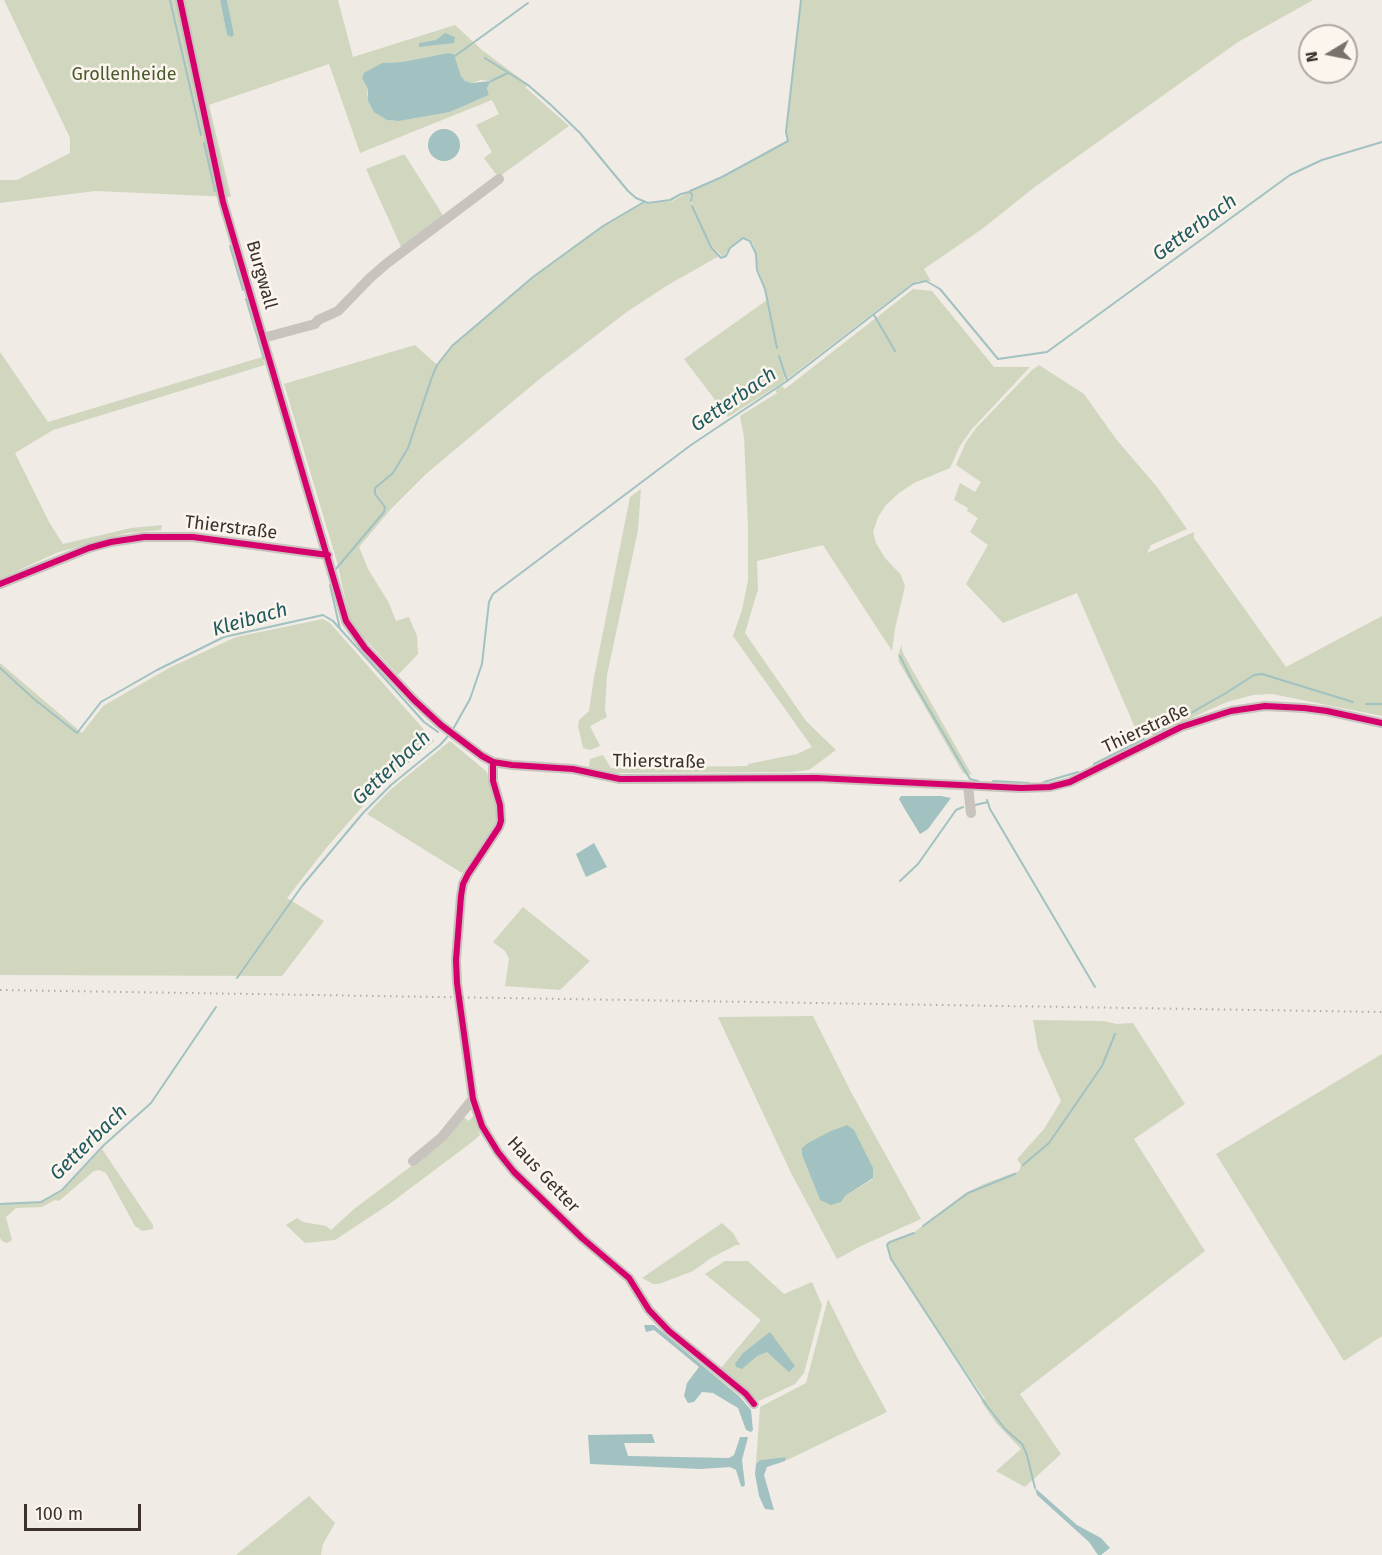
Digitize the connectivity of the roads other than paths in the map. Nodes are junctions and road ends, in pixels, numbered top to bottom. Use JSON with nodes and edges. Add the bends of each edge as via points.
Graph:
{"nodes":[{"id":1,"x":180,"y":0,"type":"edge"},
{"id":2,"x":499,"y":179,"type":"dead end"},
{"id":3,"x":263,"y":338,"type":"junction"},
{"id":4,"x":330,"y":565,"type":"junction"},
{"id":5,"x":0,"y":584,"type":"edge"},
{"id":6,"x":1382,"y":723,"type":"edge"},
{"id":7,"x":493,"y":762,"type":"junction"},
{"id":8,"x":968,"y":786,"type":"junction"},
{"id":9,"x":971,"y":813,"type":"dead end"},
{"id":10,"x":473,"y":1099,"type":"junction"},
{"id":11,"x":413,"y":1161,"type":"dead end"},
{"id":12,"x":754,"y":1404,"type":"dead end"}],
"edges":[{"from":1,"to":3,"type":"street","name":"Burgwall","via":[[223,202]]},
{"from":2,"to":3,"type":"street","name":"Burgwall","via":[[386,264],[338,311],[315,324]]},
{"from":3,"to":4,"type":"street","name":"Burgwall"},
{"from":4,"to":5,"type":"street","name":"Thierstraße","via":[[193,537],[144,537],[89,548]]},
{"from":4,"to":7,"type":"street","name":"Thierstraße","via":[[353,634],[414,700],[458,739]]},
{"from":6,"to":8,"type":"street","name":"Thierstraße","via":[[1304,708],[1265,706],[1231,711],[1181,727],[1059,785]]},
{"from":7,"to":8,"type":"street","name":"Thierstraße","via":[[573,769],[620,779],[817,778]]},
{"from":7,"to":10,"type":"street","name":"Haus Getter","via":[[501,821],[463,884],[458,931],[457,983]]},
{"from":8,"to":9,"type":"street"},
{"from":10,"to":11,"type":"street","via":[[442,1137]]},
{"from":10,"to":12,"type":"street","name":"Haus Getter","via":[[488,1137],[514,1172],[629,1278],[649,1310],[669,1331]]}]}
